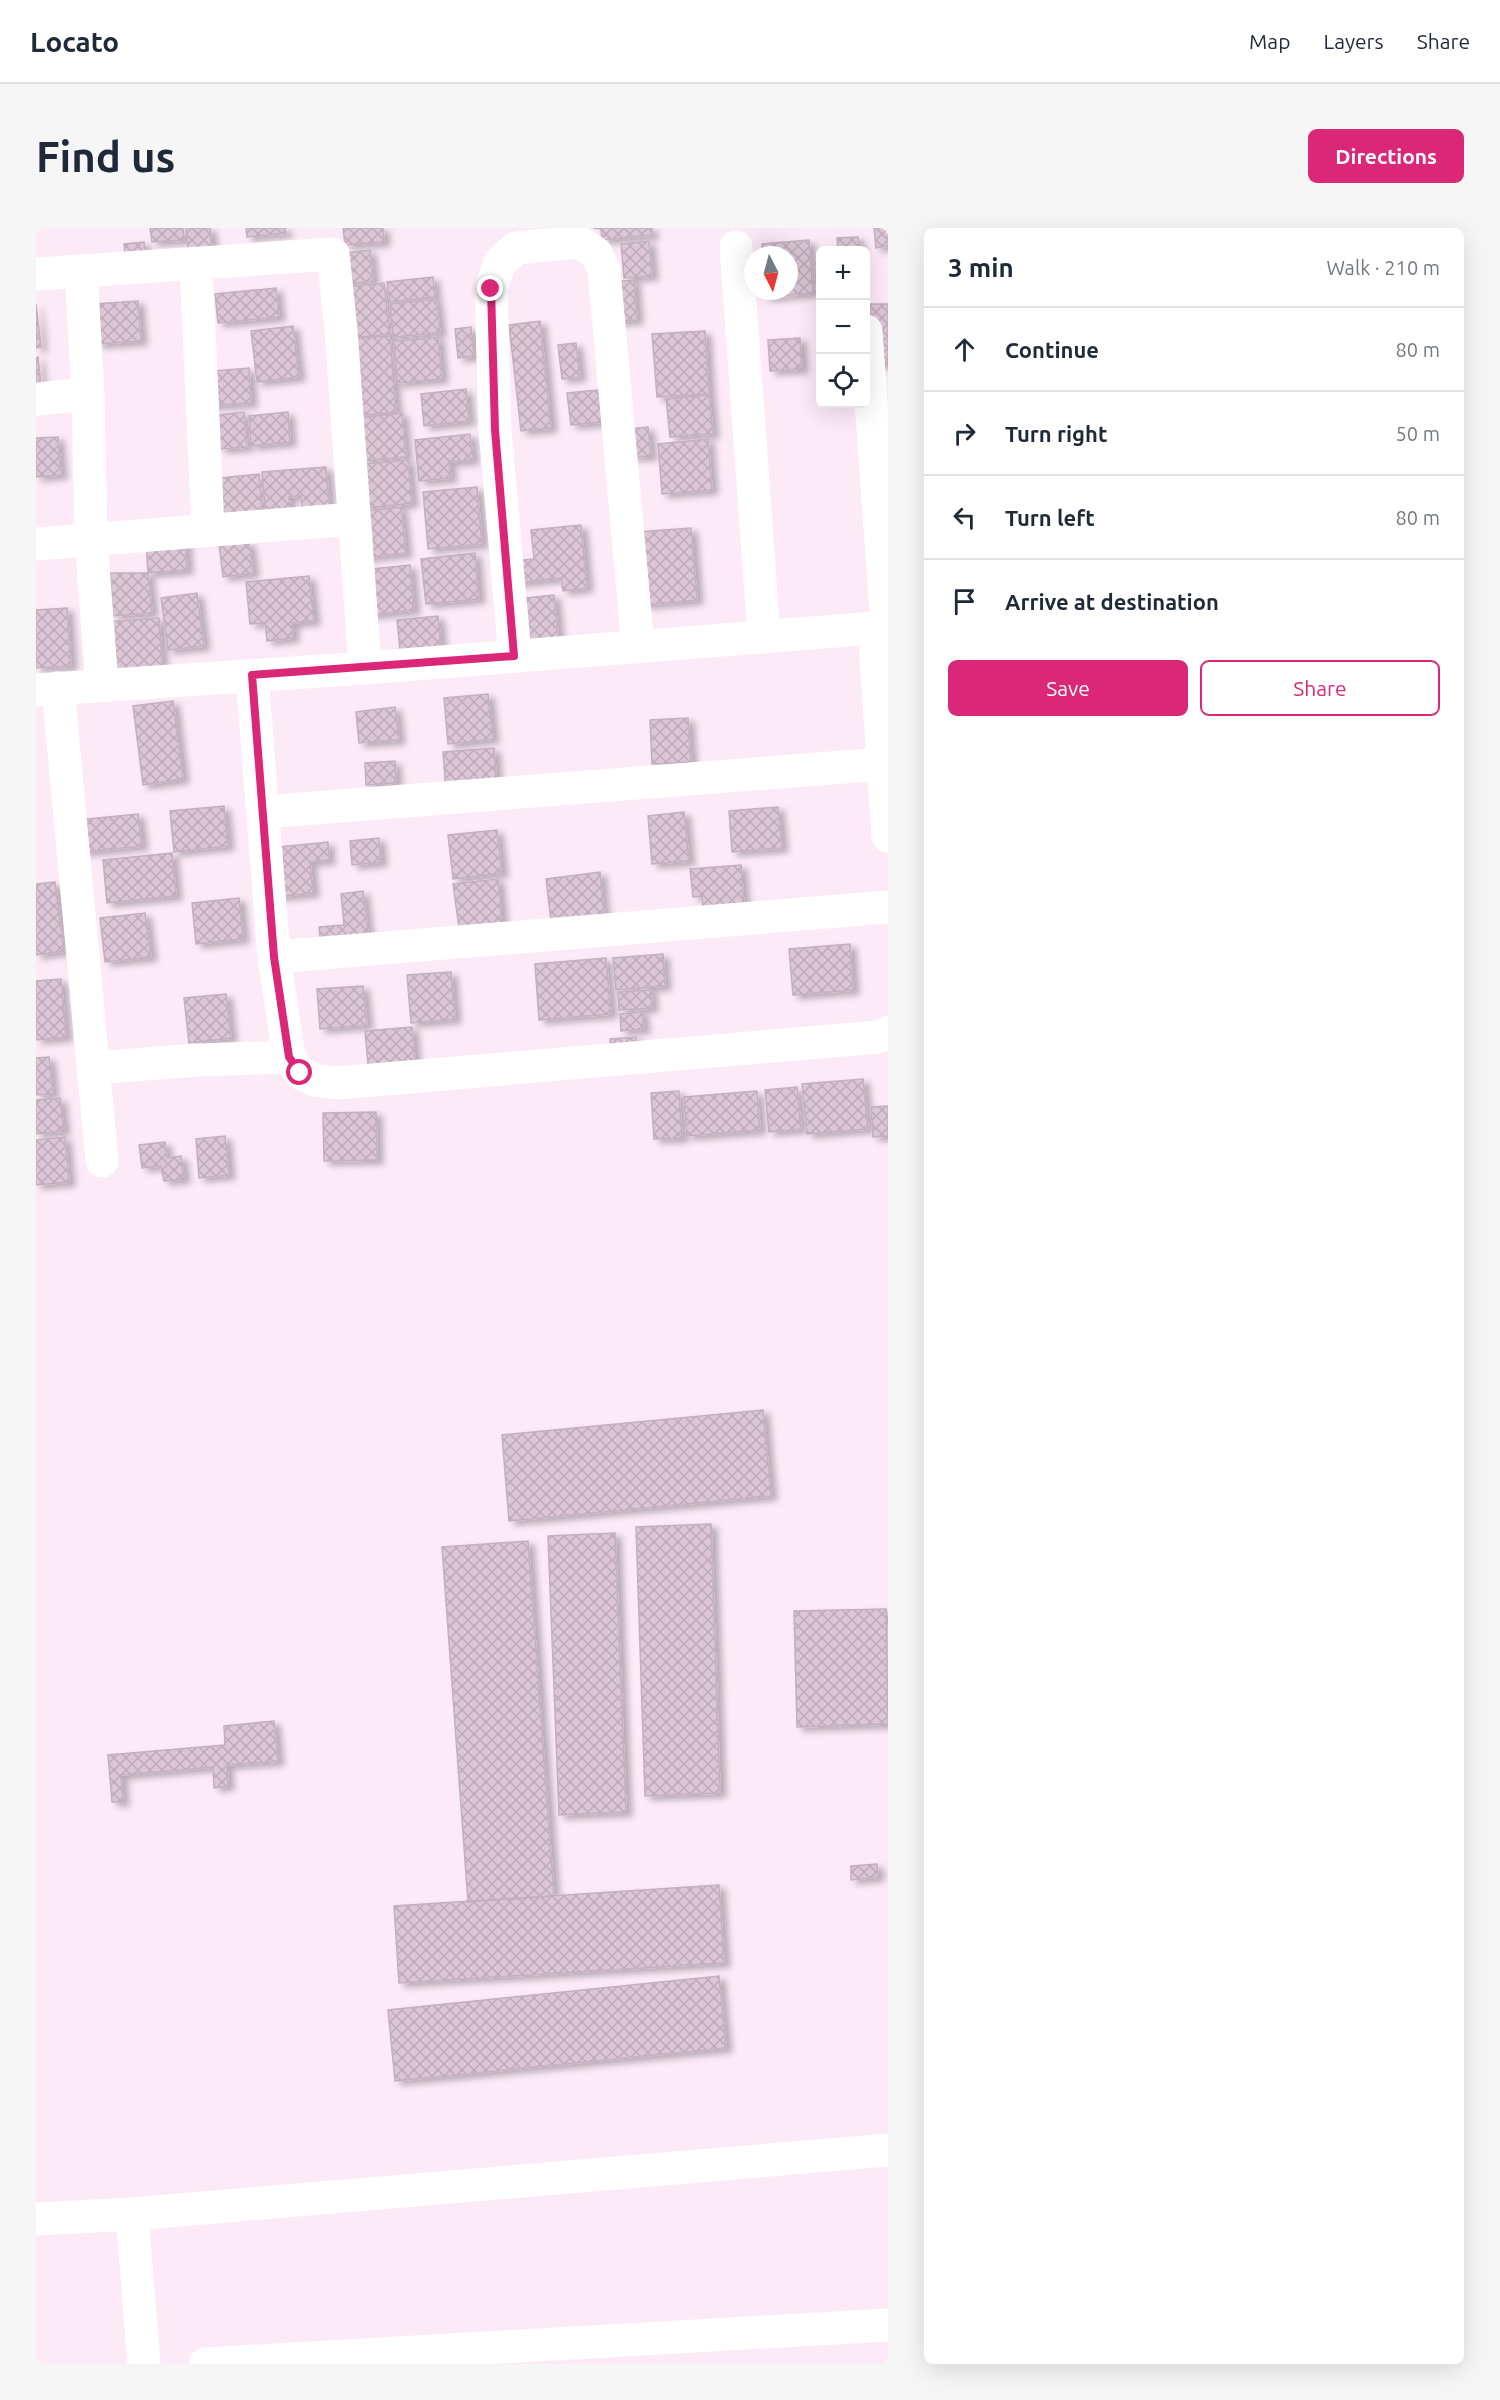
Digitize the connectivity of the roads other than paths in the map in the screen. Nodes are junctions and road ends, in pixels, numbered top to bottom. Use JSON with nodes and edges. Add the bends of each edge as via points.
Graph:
{"nodes":[{"id":1,"x":736,"y":247,"type":"dead end"},
{"id":2,"x":196,"y":264,"type":"junction"},
{"id":3,"x":81,"y":271,"type":"junction"},
{"id":4,"x":36,"y":274,"type":"edge"},
{"id":5,"x":867,"y":354,"type":"edge"},
{"id":6,"x":88,"y":394,"type":"junction"},
{"id":7,"x":36,"y":399,"type":"edge"},
{"id":8,"x":353,"y":519,"type":"junction"},
{"id":9,"x":208,"y":529,"type":"junction"},
{"id":10,"x":91,"y":539,"type":"junction"},
{"id":11,"x":36,"y":543,"type":"edge"},
{"id":12,"x":883,"y":627,"type":"edge"},
{"id":13,"x":764,"y":637,"type":"junction"},
{"id":14,"x":638,"y":647,"type":"junction"},
{"id":15,"x":514,"y":656,"type":"junction"},
{"id":16,"x":365,"y":668,"type":"junction"},
{"id":17,"x":252,"y":675,"type":"junction"},
{"id":18,"x":102,"y":685,"type":"junction"},
{"id":19,"x":47,"y":689,"type":"edge"},
{"id":20,"x":883,"y":764,"type":"junction"},
{"id":21,"x":263,"y":812,"type":"junction"},
{"id":22,"x":888,"y":836,"type":"edge"},
{"id":23,"x":888,"y":907,"type":"edge"},
{"id":24,"x":274,"y":957,"type":"junction"},
{"id":25,"x":888,"y":1032,"type":"edge"},
{"id":26,"x":289,"y":1057,"type":"junction"},
{"id":27,"x":93,"y":1068,"type":"junction"},
{"id":28,"x":102,"y":1161,"type":"dead end"},
{"id":29,"x":888,"y":2150,"type":"edge"},
{"id":30,"x":132,"y":2214,"type":"junction"},
{"id":31,"x":36,"y":2219,"type":"edge"},
{"id":32,"x":888,"y":2325,"type":"edge"},
{"id":33,"x":144,"y":2364,"type":"edge"},
{"id":34,"x":206,"y":2364,"type":"edge"}],
"edges":[{"from":1,"to":13,"type":"street"},
{"from":2,"to":3,"type":"street"},
{"from":2,"to":8,"type":"street","via":[[333,254]]},
{"from":2,"to":9,"type":"street"},
{"from":3,"to":4,"type":"street"},
{"from":3,"to":6,"type":"street"},
{"from":5,"to":12,"type":"street"},
{"from":6,"to":7,"type":"street"},
{"from":6,"to":10,"type":"street"},
{"from":8,"to":9,"type":"street"},
{"from":8,"to":16,"type":"street"},
{"from":9,"to":10,"type":"street"},
{"from":10,"to":11,"type":"street"},
{"from":10,"to":18,"type":"street"},
{"from":12,"to":13,"type":"street"},
{"from":12,"to":20,"type":"street"},
{"from":13,"to":14,"type":"street"},
{"from":14,"to":15,"type":"street"},
{"from":14,"to":15,"type":"street","via":[[604,270],[596,253],[579,242],[516,248],[500,262],[491,289],[495,430]]},
{"from":15,"to":16,"type":"street"},
{"from":16,"to":17,"type":"street"},
{"from":17,"to":18,"type":"street"},
{"from":17,"to":21,"type":"street"},
{"from":18,"to":19,"type":"street"},
{"from":19,"to":27,"type":"street"},
{"from":20,"to":21,"type":"street"},
{"from":20,"to":22,"type":"street"},
{"from":21,"to":24,"type":"street"},
{"from":23,"to":24,"type":"street"},
{"from":24,"to":26,"type":"street"},
{"from":25,"to":26,"type":"street","via":[[878,1037],[338,1083],[300,1073]]},
{"from":26,"to":27,"type":"street"},
{"from":27,"to":28,"type":"street"},
{"from":29,"to":30,"type":"street"},
{"from":30,"to":31,"type":"street"},
{"from":30,"to":33,"type":"street"},
{"from":32,"to":34,"type":"street"}]}
